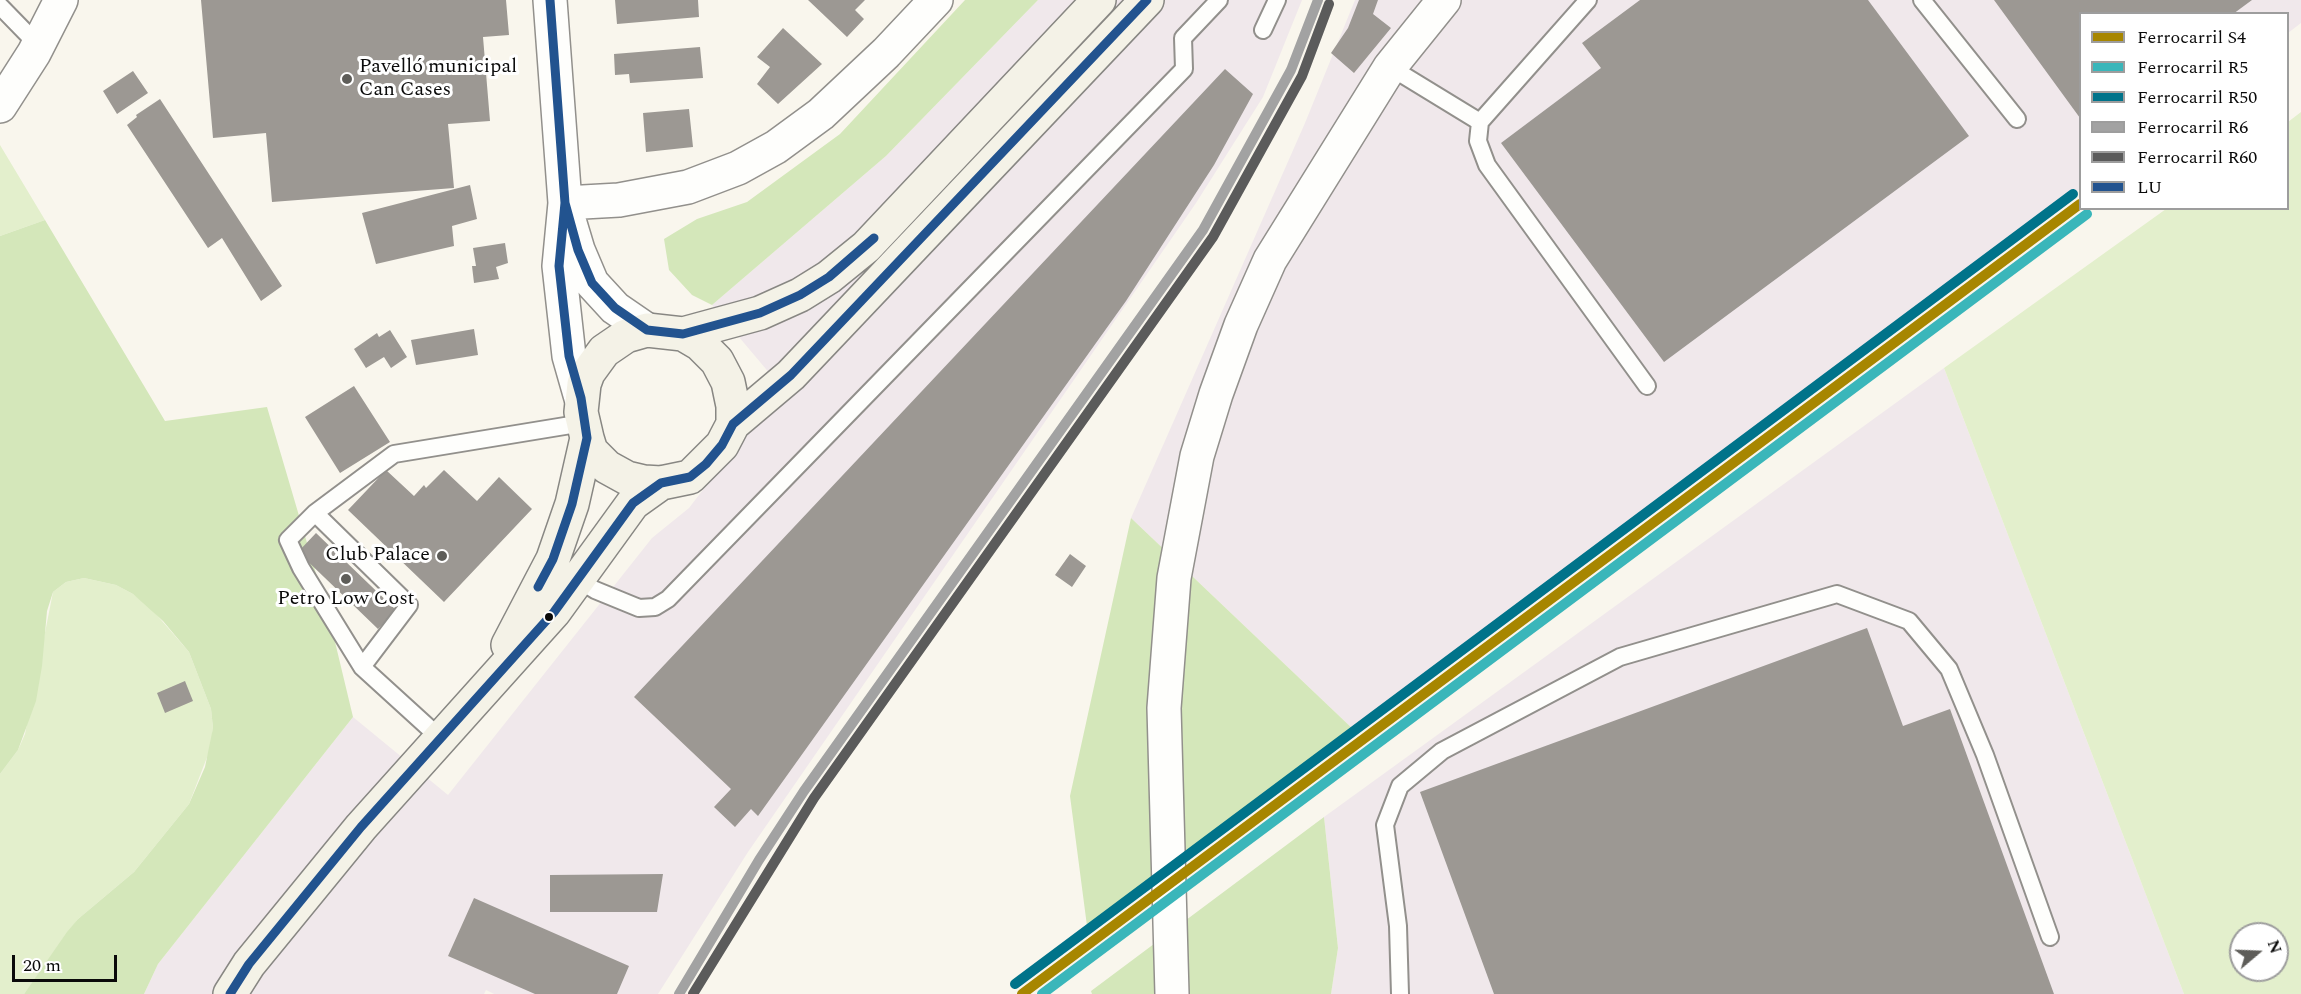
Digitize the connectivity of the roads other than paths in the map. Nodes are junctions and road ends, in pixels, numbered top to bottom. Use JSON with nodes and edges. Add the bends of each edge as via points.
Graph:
{"nodes":[{"id":1,"x":60,"y":0,"type":"edge"},
{"id":2,"x":550,"y":0,"type":"edge"},
{"id":3,"x":936,"y":0,"type":"edge"},
{"id":4,"x":1099,"y":0,"type":"edge"},
{"id":5,"x":1147,"y":0,"type":"edge"},
{"id":6,"x":1219,"y":0,"type":"edge"},
{"id":7,"x":1277,"y":0,"type":"edge"},
{"id":8,"x":1444,"y":0,"type":"edge"},
{"id":9,"x":1588,"y":0,"type":"edge"},
{"id":10,"x":1922,"y":0,"type":"edge"},
{"id":11,"x":0,"y":6,"type":"edge"},
{"id":12,"x":1263,"y":30,"type":"dead end"},
{"id":13,"x":38,"y":45,"type":"junction"},
{"id":14,"x":1390,"y":67,"type":"junction"},
{"id":15,"x":0,"y":106,"type":"edge"},
{"id":16,"x":2017,"y":119,"type":"dead end"},
{"id":17,"x":1480,"y":122,"type":"junction"},
{"id":18,"x":565,"y":203,"type":"junction"},
{"id":19,"x":647,"y":330,"type":"junction"},
{"id":20,"x":684,"y":334,"type":"junction"},
{"id":21,"x":1647,"y":386,"type":"dead end"},
{"id":22,"x":584,"y":419,"type":"junction"},
{"id":23,"x":733,"y":424,"type":"junction"},
{"id":24,"x":661,"y":483,"type":"junction"},
{"id":25,"x":315,"y":513,"type":"junction"},
{"id":26,"x":577,"y":579,"type":"junction"},
{"id":27,"x":362,"y":667,"type":"junction"},
{"id":28,"x":489,"y":683,"type":"junction"},
{"id":29,"x":440,"y":738,"type":"junction"},
{"id":30,"x":2050,"y":937,"type":"dead end"},
{"id":31,"x":230,"y":994,"type":"edge"},
{"id":32,"x":1172,"y":994,"type":"edge"},
{"id":33,"x":1400,"y":994,"type":"edge"}],
"edges":[{"from":1,"to":13,"type":"street"},
{"from":2,"to":18,"type":"street"},
{"from":3,"to":18,"type":"street","via":[[821,114],[747,163],[688,187],[619,200]]},
{"from":4,"to":20,"type":"main road","via":[[866,247],[830,277],[760,313]]},
{"from":5,"to":23,"type":"main road","via":[[791,375]]},
{"from":6,"to":26,"type":"lane","via":[[1183,38],[1185,69],[668,599],[656,607],[639,608]]},
{"from":7,"to":12,"type":"lane"},
{"from":8,"to":14,"type":"street"},
{"from":9,"to":17,"type":"lane"},
{"from":10,"to":16,"type":"lane"},
{"from":11,"to":13,"type":"lane"},
{"from":13,"to":15,"type":"street"},
{"from":14,"to":17,"type":"lane"},
{"from":14,"to":32,"type":"street","via":[[1270,260],[1241,325],[1197,456],[1174,578],[1164,708]]},
{"from":17,"to":21,"type":"lane","via":[[1479,141],[1487,165]]},
{"from":18,"to":19,"type":"street","via":[[592,283],[615,308]]},
{"from":18,"to":22,"type":"street","via":[[559,266],[569,356]]},
{"from":19,"to":20,"type":"main road"},
{"from":19,"to":22,"type":"main road","via":[[626,336],[604,351],[588,373]]},
{"from":20,"to":23,"type":"main road","via":[[717,361],[728,382],[734,406]]},
{"from":22,"to":24,"type":"main road","via":[[591,451],[607,467],[627,478]]},
{"from":22,"to":25,"type":"lane","via":[[394,454]]},
{"from":22,"to":28,"type":"main road","via":[[572,504],[553,559]]},
{"from":23,"to":24,"type":"main road","via":[[722,445],[690,477]]},
{"from":24,"to":26,"type":"main road","via":[[633,503]]},
{"from":25,"to":27,"type":"lane","via":[[288,540]]},
{"from":25,"to":27,"type":"lane","via":[[410,605]]},
{"from":26,"to":28,"type":"main road","via":[[554,612]]},
{"from":27,"to":29,"type":"lane"},
{"from":28,"to":29,"type":"main road"},
{"from":29,"to":31,"type":"main road","via":[[361,827],[249,964]]},
{"from":30,"to":33,"type":"lane","via":[[1985,755],[1949,669],[1909,621],[1837,594],[1620,657],[1442,751],[1400,786],[1385,825],[1398,926]]}]}
